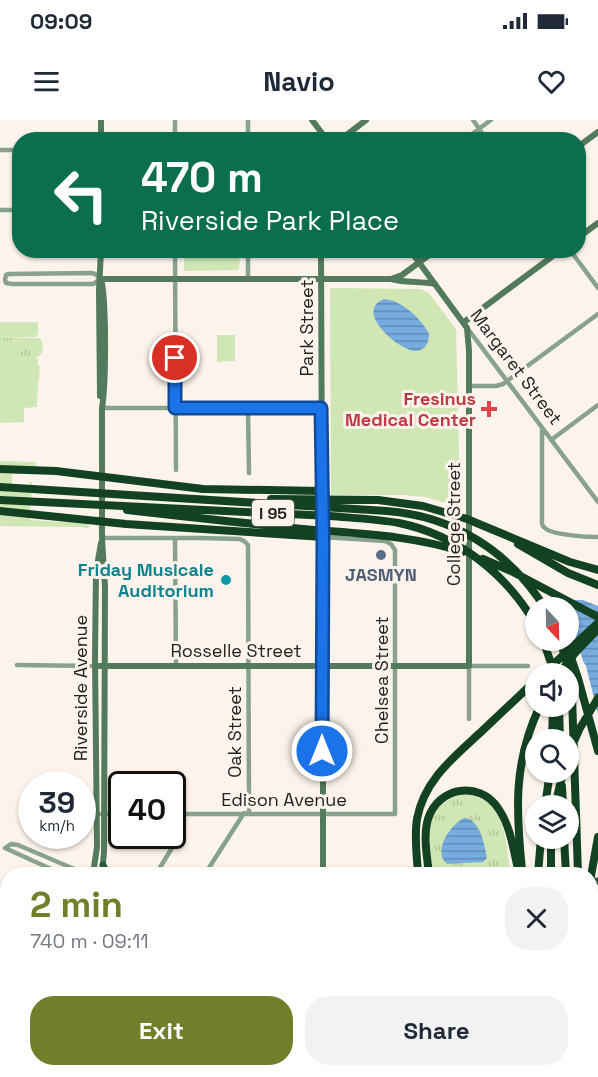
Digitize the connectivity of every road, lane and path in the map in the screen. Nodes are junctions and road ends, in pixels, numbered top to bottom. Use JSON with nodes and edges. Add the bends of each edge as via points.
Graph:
{"nodes":[{"id":1,"x":366,"y":120,"type":"edge"},
{"id":2,"x":473,"y":120,"type":"edge"},
{"id":3,"x":490,"y":120,"type":"edge"},
{"id":4,"x":479,"y":128,"type":"junction"},
{"id":5,"x":350,"y":132,"type":"edge"},
{"id":6,"x":474,"y":132,"type":"edge"},
{"id":7,"x":482,"y":132,"type":"edge"},
{"id":8,"x":101,"y":258,"type":"edge"},
{"id":9,"x":175,"y":258,"type":"edge"},
{"id":10,"x":248,"y":258,"type":"edge"},
{"id":11,"x":321,"y":258,"type":"edge"},
{"id":12,"x":416,"y":258,"type":"edge"},
{"id":13,"x":426,"y":258,"type":"edge"},
{"id":14,"x":551,"y":258,"type":"edge"},
{"id":15,"x":576,"y":258,"type":"edge"},
{"id":16,"x":419,"y":263,"type":"junction"},
{"id":17,"x":101,"y":279,"type":"junction"},
{"id":18,"x":391,"y":279,"type":"junction"},
{"id":19,"x":175,"y":280,"type":"junction"},
{"id":20,"x":248,"y":280,"type":"junction"},
{"id":21,"x":321,"y":280,"type":"junction"},
{"id":22,"x":436,"y":285,"type":"junction"},
{"id":23,"x":598,"y":288,"type":"edge"},
{"id":24,"x":598,"y":314,"type":"edge"},
{"id":25,"x":465,"y":325,"type":"junction"},
{"id":26,"x":507,"y":381,"type":"junction"},
{"id":27,"x":469,"y":386,"type":"junction"},
{"id":28,"x":598,"y":405,"type":"edge"},
{"id":29,"x":102,"y":408,"type":"junction"},
{"id":30,"x":175,"y":408,"type":"junction"},
{"id":31,"x":248,"y":408,"type":"junction"},
{"id":32,"x":321,"y":408,"type":"junction"},
{"id":33,"x":542,"y":428,"type":"junction"},
{"id":34,"x":551,"y":440,"type":"junction"},
{"id":35,"x":0,"y":469,"type":"edge"},
{"id":36,"x":176,"y":470,"type":"dead end"},
{"id":37,"x":249,"y":474,"type":"dead end"},
{"id":38,"x":0,"y":487,"type":"edge"},
{"id":39,"x":322,"y":491,"type":"junction"},
{"id":40,"x":182,"y":498,"type":"junction"},
{"id":41,"x":597,"y":499,"type":"edge"},
{"id":42,"x":0,"y":500,"type":"edge"},
{"id":43,"x":57,"y":502,"type":"junction"},
{"id":44,"x":0,"y":511,"type":"edge"},
{"id":45,"x":480,"y":523,"type":"junction"},
{"id":46,"x":323,"y":537,"type":"junction"},
{"id":47,"x":598,"y":537,"type":"edge"},
{"id":48,"x":102,"y":538,"type":"junction"},
{"id":49,"x":175,"y":538,"type":"junction"},
{"id":50,"x":598,"y":570,"type":"edge"},
{"id":51,"x":598,"y":585,"type":"edge"},
{"id":52,"x":538,"y":597,"type":"edge"},
{"id":53,"x":525,"y":607,"type":"edge"},
{"id":54,"x":598,"y":617,"type":"edge"},
{"id":55,"x":598,"y":623,"type":"edge"},
{"id":56,"x":598,"y":629,"type":"edge"},
{"id":57,"x":565,"y":651,"type":"edge"},
{"id":58,"x":567,"y":651,"type":"edge"},
{"id":59,"x":555,"y":663,"type":"edge"},
{"id":60,"x":567,"y":663,"type":"edge"},
{"id":61,"x":16,"y":665,"type":"dead end"},
{"id":62,"x":95,"y":666,"type":"junction"},
{"id":63,"x":105,"y":666,"type":"junction"},
{"id":64,"x":176,"y":666,"type":"junction"},
{"id":65,"x":248,"y":666,"type":"junction"},
{"id":66,"x":322,"y":666,"type":"junction"},
{"id":67,"x":396,"y":666,"type":"junction"},
{"id":68,"x":469,"y":666,"type":"junction"},
{"id":69,"x":525,"y":666,"type":"edge"},
{"id":70,"x":525,"y":690,"type":"edge"},
{"id":71,"x":598,"y":698,"type":"edge"},
{"id":72,"x":536,"y":717,"type":"edge"},
{"id":73,"x":469,"y":719,"type":"dead end"},
{"id":74,"x":579,"y":731,"type":"edge"},
{"id":75,"x":96,"y":732,"type":"junction"},
{"id":76,"x":105,"y":745,"type":"junction"},
{"id":77,"x":598,"y":751,"type":"edge"},
{"id":78,"x":97,"y":814,"type":"junction"},
{"id":79,"x":105,"y":814,"type":"junction"},
{"id":80,"x":186,"y":814,"type":"edge"},
{"id":81,"x":247,"y":814,"type":"junction"},
{"id":82,"x":322,"y":814,"type":"junction"},
{"id":83,"x":395,"y":814,"type":"joint"},
{"id":84,"x":598,"y":837,"type":"edge"},
{"id":85,"x":171,"y":849,"type":"edge"},
{"id":86,"x":540,"y":849,"type":"edge"},
{"id":87,"x":551,"y":849,"type":"edge"},
{"id":88,"x":565,"y":849,"type":"edge"},
{"id":89,"x":103,"y":865,"type":"edge"},
{"id":90,"x":47,"y":867,"type":"edge"},
{"id":91,"x":70,"y":867,"type":"edge"},
{"id":92,"x":94,"y":867,"type":"edge"},
{"id":93,"x":160,"y":867,"type":"edge"},
{"id":94,"x":210,"y":867,"type":"edge"},
{"id":95,"x":323,"y":867,"type":"edge"},
{"id":96,"x":418,"y":867,"type":"edge"},
{"id":97,"x":428,"y":867,"type":"edge"},
{"id":98,"x":519,"y":867,"type":"edge"},
{"id":99,"x":520,"y":867,"type":"edge"},
{"id":100,"x":538,"y":867,"type":"edge"},
{"id":101,"x":551,"y":867,"type":"edge"},
{"id":102,"x":566,"y":867,"type":"edge"},
{"id":103,"x":578,"y":867,"type":"edge"},
{"id":104,"x":592,"y":867,"type":"edge"}],
"edges":[{"from":1,"to":5,"type":"main road"},
{"from":2,"to":4,"type":"street"},
{"from":3,"to":4,"type":"street"},
{"from":4,"to":6,"type":"street"},
{"from":4,"to":7,"type":"street"},
{"from":8,"to":17,"type":"main road","name":"Riverside Avenue"},
{"from":9,"to":19,"type":"street"},
{"from":10,"to":20,"type":"street"},
{"from":11,"to":21,"type":"main road","name":"Park Street"},
{"from":12,"to":16,"type":"main road","name":"Margaret Street"},
{"from":13,"to":16,"type":"main road"},
{"from":14,"to":25,"type":"main road"},
{"from":15,"to":23,"type":"street"},
{"from":16,"to":18,"type":"main road"},
{"from":16,"to":22,"type":"main road","name":"Margaret Street"},
{"from":17,"to":17,"type":"street","via":[[91,273],[5,277],[6,283],[12,284],[93,284]]},
{"from":17,"to":19,"type":"main road"},
{"from":17,"to":29,"type":"main road","name":"Riverside Avenue"},
{"from":18,"to":21,"type":"main road"},
{"from":18,"to":22,"type":"main road"},
{"from":19,"to":20,"type":"main road"},
{"from":19,"to":30,"type":"street"},
{"from":20,"to":21,"type":"main road"},
{"from":21,"to":32,"type":"main road","name":"Park Street"},
{"from":22,"to":25,"type":"main road","name":"Margaret Street"},
{"from":24,"to":26,"type":"street"},
{"from":25,"to":26,"type":"street","name":"Margaret Street"},
{"from":25,"to":27,"type":"main road","name":"College Street"},
{"from":26,"to":27,"type":"street","via":[[496,386]]},
{"from":26,"to":33,"type":"street","name":"Margaret Street"},
{"from":27,"to":68,"type":"main road","name":"College Street"},
{"from":28,"to":34,"type":"street"},
{"from":29,"to":30,"type":"street"},
{"from":29,"to":48,"type":"main road","name":"Riverside Avenue"},
{"from":30,"to":31,"type":"street"},
{"from":30,"to":36,"type":"street"},
{"from":31,"to":32,"type":"street"},
{"from":31,"to":37,"type":"street"},
{"from":32,"to":39,"type":"main road","name":"Park Street"},
{"from":33,"to":34,"type":"street","name":"Margaret Street"},
{"from":33,"to":47,"type":"street","via":[[543,526],[576,536]]},
{"from":34,"to":41,"type":"street","name":"Margaret Street"},
{"from":35,"to":39,"type":"highway","via":[[63,471],[219,489]]},
{"from":38,"to":40,"type":"highway","number":"I 95"},
{"from":39,"to":46,"type":"main road","name":"Park Street"},
{"from":40,"to":45,"type":"highway","via":[[396,501]]},
{"from":40,"to":52,"type":"highway","number":"I 95","via":[[421,516],[446,524],[498,554]]},
{"from":42,"to":43,"type":"highway","number":"I 95"},
{"from":43,"to":53,"type":"highway","number":"I 95","via":[[330,516],[415,527],[440,536],[480,560]]},
{"from":43,"to":54,"type":"highway","via":[[419,540],[495,564]]},
{"from":44,"to":46,"type":"highway"},
{"from":45,"to":50,"type":"highway"},
{"from":45,"to":51,"type":"highway","via":[[568,573]]},
{"from":46,"to":66,"type":"main road","name":"Park Street"},
{"from":46,"to":67,"type":"street","name":"Chelsea Street","via":[[386,541],[393,545]]},
{"from":48,"to":49,"type":"street"},
{"from":48,"to":62,"type":"main road","name":"Riverside Avenue","via":[[97,567]]},
{"from":48,"to":63,"type":"main road","name":"Riverside Avenue"},
{"from":49,"to":64,"type":"street"},
{"from":49,"to":65,"type":"street","name":"Oak Street","via":[[240,539],[247,543]]},
{"from":55,"to":59,"type":"highway"},
{"from":56,"to":60,"type":"highway"},
{"from":57,"to":103,"type":"highway","via":[[572,696]]},
{"from":58,"to":77,"type":"highway"},
{"from":61,"to":62,"type":"street","name":"Rosselle Street"},
{"from":62,"to":63,"type":"main road","name":"Rosselle Street"},
{"from":62,"to":75,"type":"main road","name":"Riverside Avenue"},
{"from":63,"to":64,"type":"main road","name":"Rosselle Street"},
{"from":63,"to":76,"type":"main road","name":"Riverside Avenue"},
{"from":64,"to":65,"type":"main road","name":"Rosselle Street"},
{"from":65,"to":66,"type":"main road","name":"Rosselle Street"},
{"from":65,"to":81,"type":"street","name":"Oak Street"},
{"from":66,"to":67,"type":"main road","name":"Rosselle Street"},
{"from":66,"to":82,"type":"main road","name":"Park Street"},
{"from":67,"to":68,"type":"main road","name":"Rosselle Street"},
{"from":67,"to":83,"type":"street","name":"Chelsea Street"},
{"from":68,"to":69,"type":"street","name":"Rosselle Street"},
{"from":68,"to":73,"type":"street","name":"College Street"},
{"from":70,"to":96,"type":"highway","via":[[463,748],[429,787],[416,830]]},
{"from":71,"to":74,"type":"highway"},
{"from":72,"to":99,"type":"highway","via":[[519,779]]},
{"from":75,"to":76,"type":"main road"},
{"from":75,"to":78,"type":"main road","name":"Riverside Avenue"},
{"from":76,"to":79,"type":"main road","name":"Riverside Avenue"},
{"from":78,"to":79,"type":"street"},
{"from":78,"to":92,"type":"main road","name":"Riverside Avenue"},
{"from":79,"to":89,"type":"main road","name":"Riverside Avenue"},
{"from":80,"to":81,"type":"street","name":"Edison Avenue"},
{"from":81,"to":82,"type":"street","name":"Edison Avenue"},
{"from":81,"to":94,"type":"street"},
{"from":82,"to":83,"type":"street","name":"Edison Avenue"},
{"from":82,"to":95,"type":"main road","name":"Park Street"},
{"from":84,"to":104,"type":"highway"},
{"from":85,"to":93,"type":"street"},
{"from":86,"to":100,"type":"highway"},
{"from":87,"to":101,"type":"highway"},
{"from":88,"to":102,"type":"highway"},
{"from":90,"to":91,"type":"street","via":[[5,848],[18,845]]},
{"from":97,"to":98,"type":"highway","via":[[426,832],[430,814],[443,797],[464,790],[480,793],[498,807]]}]}
